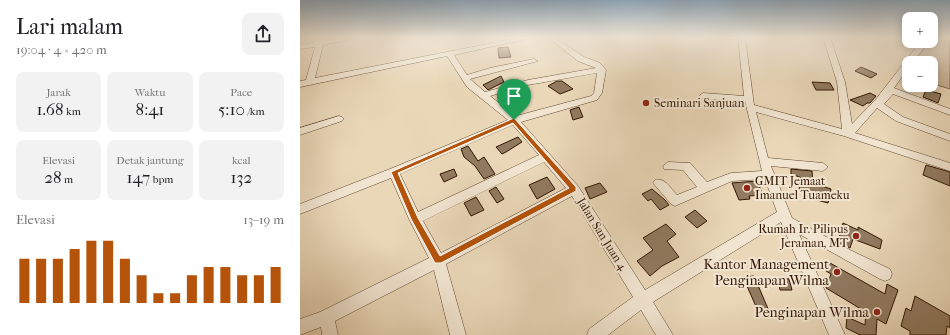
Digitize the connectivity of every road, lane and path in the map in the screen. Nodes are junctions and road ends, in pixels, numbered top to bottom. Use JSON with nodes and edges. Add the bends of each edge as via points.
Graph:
{"nodes":[{"id":1,"x":317,"y":53,"type":"edge"},
{"id":2,"x":449,"y":53,"type":"joint"},
{"id":3,"x":572,"y":53,"type":"edge"},
{"id":4,"x":743,"y":53,"type":"edge"},
{"id":5,"x":831,"y":53,"type":"edge"},
{"id":6,"x":916,"y":53,"type":"edge"},
{"id":7,"x":534,"y":61,"type":"dead end"},
{"id":8,"x":602,"y":70,"type":"junction"},
{"id":9,"x":465,"y":78,"type":"junction"},
{"id":10,"x":310,"y":82,"type":"junction"},
{"id":11,"x":300,"y":84,"type":"edge"},
{"id":12,"x":485,"y":96,"type":"junction"},
{"id":13,"x":703,"y":96,"type":"dead end"},
{"id":14,"x":749,"y":103,"type":"junction"},
{"id":15,"x":950,"y":112,"type":"edge"},
{"id":16,"x":339,"y":119,"type":"dead end"},
{"id":17,"x":514,"y":120,"type":"junction"},
{"id":18,"x":300,"y":132,"type":"edge"},
{"id":19,"x":848,"y":134,"type":"junction"},
{"id":20,"x":950,"y":138,"type":"edge"},
{"id":21,"x":547,"y":156,"type":"junction"},
{"id":22,"x":764,"y":161,"type":"junction"},
{"id":23,"x":668,"y":166,"type":"dead end"},
{"id":24,"x":823,"y":167,"type":"dead end"},
{"id":25,"x":950,"y":167,"type":"edge"},
{"id":26,"x":394,"y":172,"type":"junction"},
{"id":27,"x":769,"y":175,"type":"junction"},
{"id":28,"x":659,"y":183,"type":"dead end"},
{"id":29,"x":705,"y":188,"type":"junction"},
{"id":30,"x":574,"y":189,"type":"junction"},
{"id":31,"x":300,"y":209,"type":"edge"},
{"id":32,"x":786,"y":218,"type":"junction"},
{"id":33,"x":415,"y":219,"type":"junction"},
{"id":34,"x":438,"y":261,"type":"junction"},
{"id":35,"x":885,"y":274,"type":"dead end"},
{"id":36,"x":642,"y":300,"type":"junction"},
{"id":37,"x":322,"y":319,"type":"junction"},
{"id":38,"x":300,"y":327,"type":"edge"},
{"id":39,"x":330,"y":335,"type":"edge"},
{"id":40,"x":458,"y":335,"type":"edge"},
{"id":41,"x":595,"y":335,"type":"edge"},
{"id":42,"x":665,"y":335,"type":"edge"},
{"id":43,"x":838,"y":335,"type":"edge"}],
"edges":[{"from":1,"to":10,"type":"street"},
{"from":2,"to":9,"type":"street","name":"Jalan San Juan 4"},
{"from":2,"to":10,"type":"street"},
{"from":3,"to":8,"type":"street"},
{"from":4,"to":14,"type":"street"},
{"from":5,"to":19,"type":"street","via":[[841,82]]},
{"from":6,"to":19,"type":"street","via":[[879,101]]},
{"from":7,"to":9,"type":"street"},
{"from":8,"to":12,"type":"street","via":[[541,80],[502,89]]},
{"from":8,"to":17,"type":"street","via":[[598,94],[594,98],[542,110]]},
{"from":9,"to":12,"type":"street","name":"Jalan San Juan 4"},
{"from":10,"to":11,"type":"street"},
{"from":12,"to":17,"type":"street","name":"Jalan San Juan 4"},
{"from":13,"to":14,"type":"street"},
{"from":14,"to":19,"type":"street"},
{"from":14,"to":22,"type":"street"},
{"from":15,"to":20,"type":"street","via":[[892,90],[879,106],[883,110]]},
{"from":16,"to":18,"type":"street"},
{"from":17,"to":21,"type":"street","name":"Jalan San Juan 4"},
{"from":17,"to":26,"type":"street"},
{"from":19,"to":25,"type":"street"},
{"from":21,"to":30,"type":"street","name":"Jalan San Juan 4"},
{"from":21,"to":33,"type":"street"},
{"from":22,"to":24,"type":"street"},
{"from":22,"to":27,"type":"street"},
{"from":23,"to":29,"type":"street","via":[[686,166]]},
{"from":26,"to":31,"type":"street"},
{"from":26,"to":33,"type":"street"},
{"from":27,"to":29,"type":"street","via":[[732,177]]},
{"from":27,"to":32,"type":"street"},
{"from":28,"to":29,"type":"street","via":[[675,201]]},
{"from":30,"to":34,"type":"street"},
{"from":30,"to":36,"type":"street","name":"Jalan San Juan 4"},
{"from":32,"to":35,"type":"street","via":[[844,254]]},
{"from":32,"to":36,"type":"street"},
{"from":32,"to":43,"type":"street"},
{"from":33,"to":34,"type":"street"},
{"from":34,"to":37,"type":"street"},
{"from":34,"to":40,"type":"street"},
{"from":36,"to":41,"type":"street"},
{"from":36,"to":42,"type":"street","name":"Jalan San Juan 4"},
{"from":37,"to":38,"type":"street"},
{"from":37,"to":39,"type":"street","via":[[327,321]]}]}
